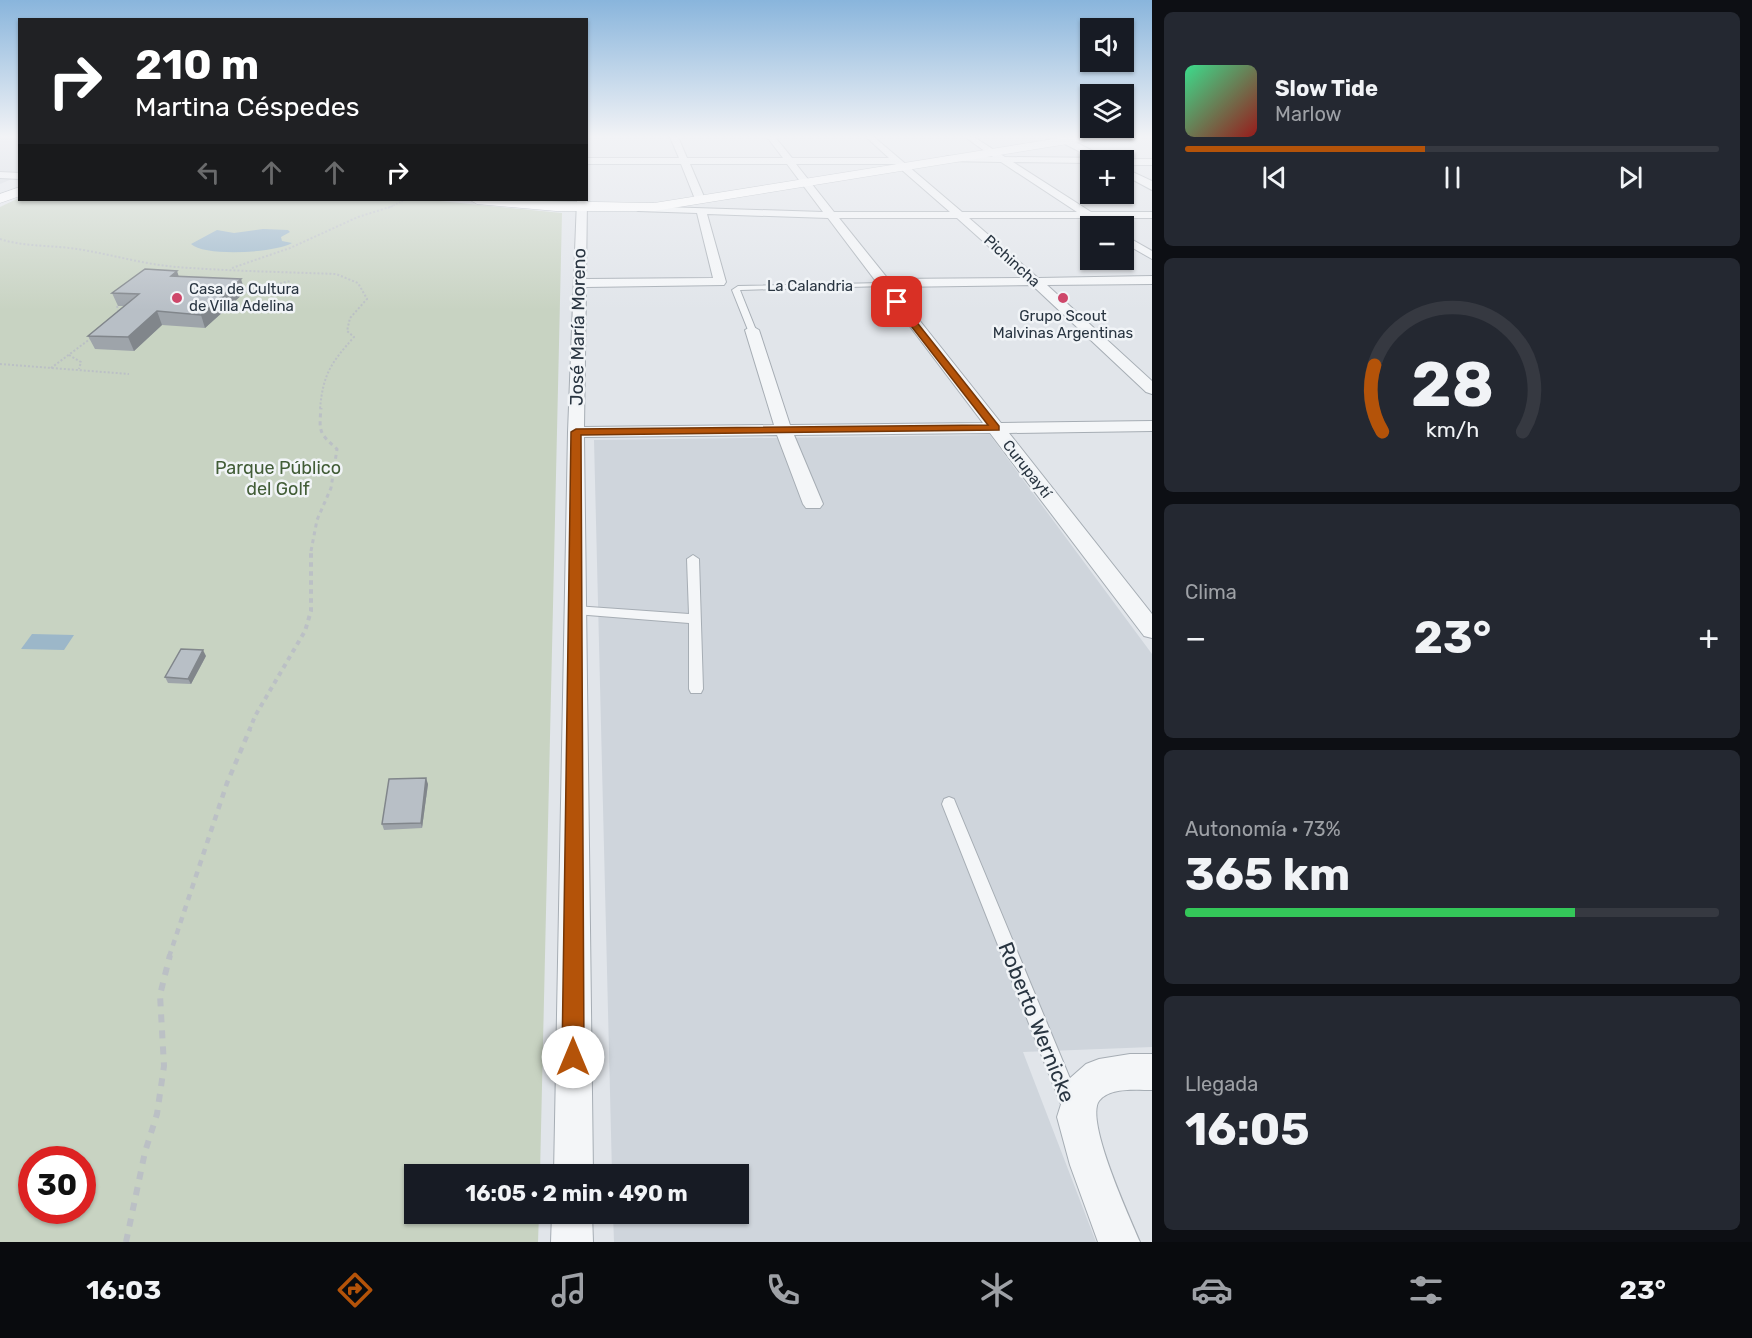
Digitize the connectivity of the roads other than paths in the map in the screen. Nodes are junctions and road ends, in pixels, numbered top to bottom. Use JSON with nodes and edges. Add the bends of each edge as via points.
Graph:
{"nodes":[{"id":1,"x":697,"y":195,"type":"edge"},
{"id":2,"x":744,"y":195,"type":"edge"},
{"id":3,"x":817,"y":195,"type":"edge"},
{"id":4,"x":938,"y":195,"type":"edge"},
{"id":5,"x":1058,"y":195,"type":"edge"},
{"id":6,"x":488,"y":201,"type":"edge"},
{"id":7,"x":536,"y":201,"type":"edge"},
{"id":8,"x":576,"y":204,"type":"edge"},
{"id":9,"x":700,"y":204,"type":"junction"},
{"id":10,"x":960,"y":214,"type":"junction"},
{"id":11,"x":833,"y":215,"type":"junction"},
{"id":12,"x":1088,"y":215,"type":"junction"},
{"id":13,"x":1152,"y":215,"type":"edge"},
{"id":14,"x":1134,"y":244,"type":"edge"},
{"id":15,"x":1152,"y":256,"type":"edge"},
{"id":16,"x":1152,"y":280,"type":"edge"},
{"id":17,"x":1035,"y":281,"type":"junction"},
{"id":18,"x":579,"y":283,"type":"junction"},
{"id":19,"x":883,"y":284,"type":"junction"},
{"id":20,"x":752,"y":330,"type":"joint"},
{"id":21,"x":1152,"y":389,"type":"edge"},
{"id":22,"x":1152,"y":426,"type":"edge"},
{"id":23,"x":996,"y":428,"type":"junction"},
{"id":24,"x":784,"y":431,"type":"junction"},
{"id":25,"x":576,"y":432,"type":"junction"},
{"id":26,"x":813,"y":504,"type":"dead end"},
{"id":27,"x":693,"y":559,"type":"dead end"},
{"id":28,"x":575,"y":610,"type":"junction"},
{"id":29,"x":695,"y":619,"type":"junction"},
{"id":30,"x":1150,"y":624,"type":"edge"},
{"id":31,"x":696,"y":689,"type":"dead end"},
{"id":32,"x":950,"y":804,"type":"dead end"},
{"id":33,"x":1152,"y":1072,"type":"edge"},
{"id":34,"x":1076,"y":1117,"type":"junction"},
{"id":35,"x":573,"y":1164,"type":"edge"},
{"id":36,"x":572,"y":1224,"type":"edge"},
{"id":37,"x":572,"y":1242,"type":"edge"},
{"id":38,"x":1119,"y":1242,"type":"edge"}],
"edges":[{"from":1,"to":9,"type":"street"},
{"from":2,"to":9,"type":"main road"},
{"from":3,"to":11,"type":"street","name":"Curupaytí"},
{"from":4,"to":10,"type":"street","name":"Pichincha"},
{"from":5,"to":12,"type":"street"},
{"from":6,"to":8,"type":"main road","via":[[556,207]]},
{"from":7,"to":8,"type":"main road"},
{"from":8,"to":9,"type":"main road","via":[[638,208]]},
{"from":8,"to":18,"type":"street","name":"José María Moreno"},
{"from":9,"to":11,"type":"street"},
{"from":9,"to":18,"type":"street","via":[[720,282]]},
{"from":10,"to":11,"type":"street"},
{"from":10,"to":12,"type":"street"},
{"from":10,"to":17,"type":"street","name":"Pichincha"},
{"from":11,"to":19,"type":"street","name":"Curupaytí"},
{"from":12,"to":13,"type":"street"},
{"from":14,"to":15,"type":"street"},
{"from":16,"to":17,"type":"street","name":"La Calandria"},
{"from":17,"to":19,"type":"street","name":"La Calandria"},
{"from":17,"to":21,"type":"street","name":"Pichincha"},
{"from":18,"to":25,"type":"street","name":"José María Moreno"},
{"from":19,"to":20,"type":"lane","name":"La Calandria","via":[[738,288],[735,291]]},
{"from":19,"to":23,"type":"street","name":"Curupaytí"},
{"from":20,"to":24,"type":"street"},
{"from":22,"to":23,"type":"street"},
{"from":23,"to":24,"type":"street"},
{"from":23,"to":30,"type":"street","name":"Curupaytí"},
{"from":24,"to":25,"type":"street"},
{"from":24,"to":26,"type":"street"},
{"from":25,"to":28,"type":"street","name":"José María Moreno"},
{"from":27,"to":29,"type":"lane"},
{"from":28,"to":29,"type":"lane"},
{"from":28,"to":35,"type":"street","name":"José María Moreno"},
{"from":29,"to":31,"type":"lane"},
{"from":32,"to":34,"type":"lane","name":"Roberto Wernicke"},
{"from":33,"to":34,"type":"street","via":[[1099,1077],[1082,1092]]},
{"from":34,"to":38,"type":"street","name":"Roberto Wernicke","via":[[1089,1165]]},
{"from":36,"to":37,"type":"street"}]}
